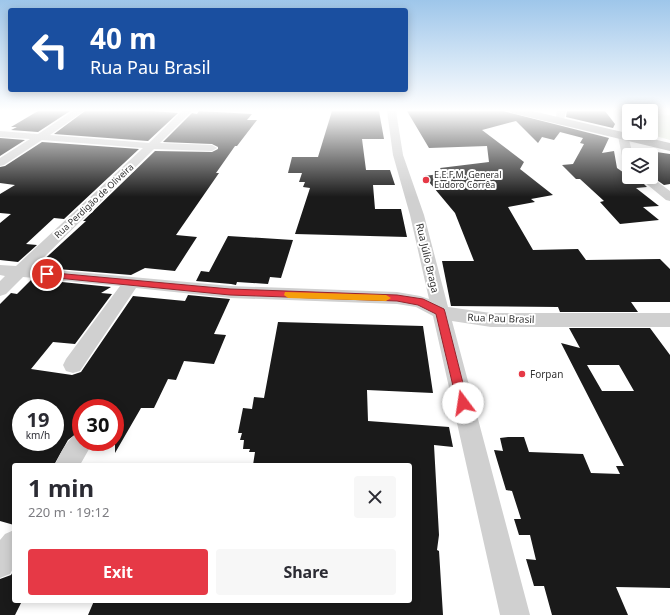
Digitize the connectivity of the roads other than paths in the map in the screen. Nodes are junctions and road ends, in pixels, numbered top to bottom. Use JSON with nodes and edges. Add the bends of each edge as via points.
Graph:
{"nodes":[{"id":1,"x":36,"y":140,"type":"edge"},
{"id":2,"x":74,"y":140,"type":"edge"},
{"id":3,"x":159,"y":140,"type":"edge"},
{"id":4,"x":396,"y":140,"type":"edge"},
{"id":5,"x":639,"y":140,"type":"edge"},
{"id":6,"x":153,"y":146,"type":"junction"},
{"id":7,"x":670,"y":147,"type":"edge"},
{"id":8,"x":212,"y":148,"type":"dead end"},
{"id":9,"x":0,"y":163,"type":"edge"},
{"id":10,"x":653,"y":184,"type":"edge"},
{"id":11,"x":670,"y":197,"type":"edge"},
{"id":12,"x":0,"y":270,"type":"edge"},
{"id":13,"x":19,"y":272,"type":"junction"},
{"id":14,"x":132,"y":282,"type":"junction"},
{"id":15,"x":0,"y":290,"type":"edge"},
{"id":16,"x":440,"y":312,"type":"junction"},
{"id":17,"x":668,"y":322,"type":"edge"},
{"id":18,"x":73,"y":365,"type":"dead end"},
{"id":19,"x":76,"y":451,"type":"edge"},
{"id":20,"x":68,"y":463,"type":"edge"},
{"id":21,"x":12,"y":546,"type":"edge"},
{"id":22,"x":0,"y":564,"type":"edge"},
{"id":23,"x":515,"y":615,"type":"edge"}],
"edges":[{"from":1,"to":9,"type":"street"},
{"from":2,"to":6,"type":"street"},
{"from":3,"to":6,"type":"street","name":"Rua Perdigão de Oliveira"},
{"from":4,"to":16,"type":"street","name":"Rua Júlio Braga"},
{"from":5,"to":7,"type":"main road"},
{"from":6,"to":8,"type":"street"},
{"from":6,"to":13,"type":"street","name":"Rua Perdigão de Oliveira"},
{"from":10,"to":11,"type":"street"},
{"from":12,"to":13,"type":"street","name":"Rua Pau Brasil"},
{"from":13,"to":14,"type":"street","name":"Rua Pau Brasil"},
{"from":13,"to":15,"type":"street","name":"Rua Perdigão de Oliveira"},
{"from":14,"to":16,"type":"street","name":"Rua Pau Brasil","via":[[230,292],[397,298],[420,302]]},
{"from":14,"to":18,"type":"street"},
{"from":16,"to":17,"type":"street","name":"Rua Pau Brasil","via":[[491,320]]},
{"from":16,"to":23,"type":"street","name":"Rua Júlio Braga"},
{"from":19,"to":20,"type":"street"},
{"from":21,"to":22,"type":"street"}]}
